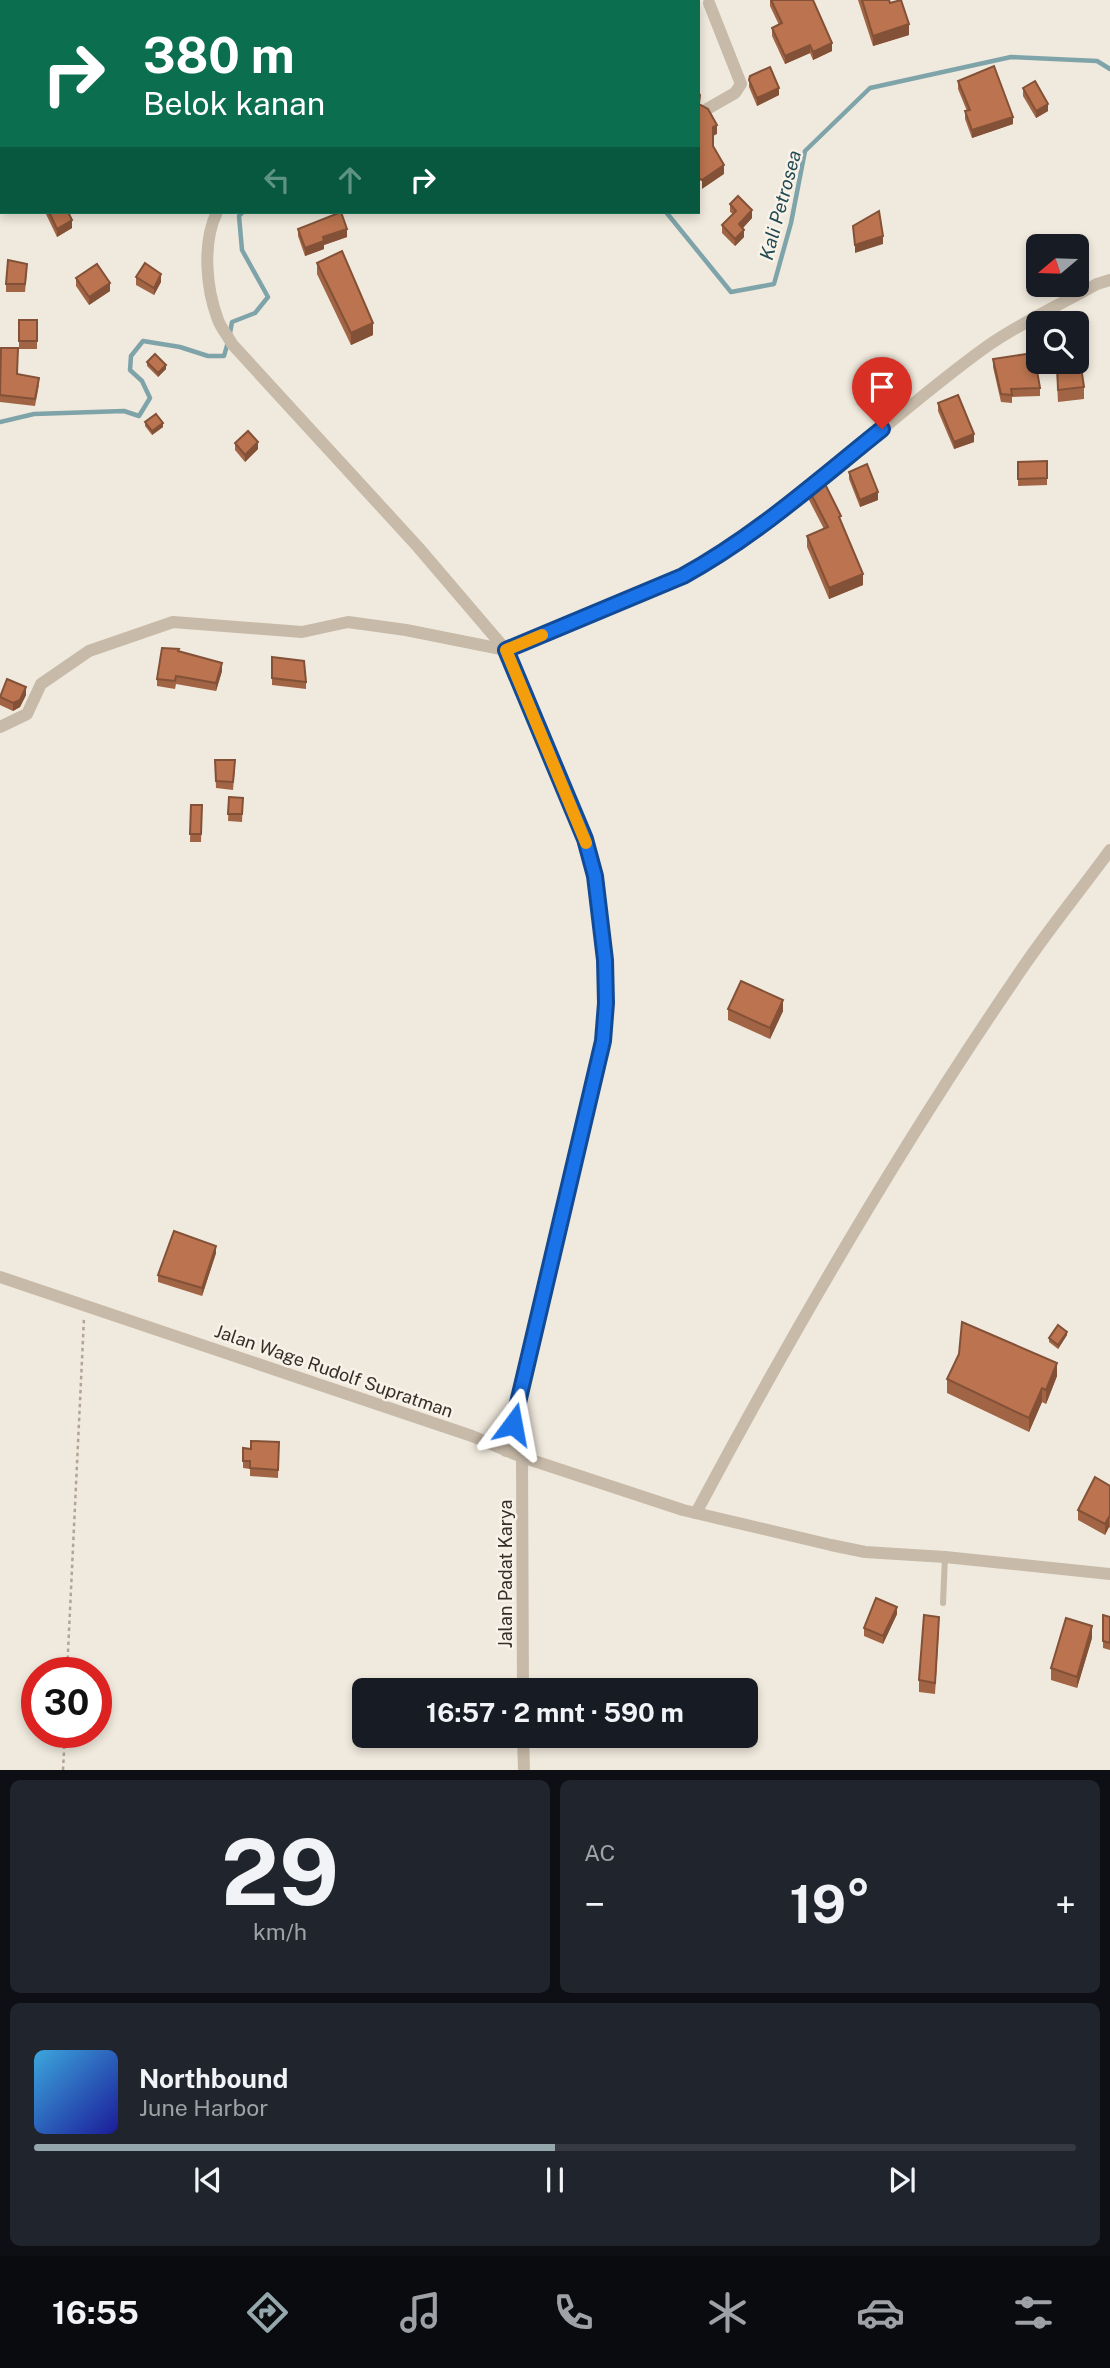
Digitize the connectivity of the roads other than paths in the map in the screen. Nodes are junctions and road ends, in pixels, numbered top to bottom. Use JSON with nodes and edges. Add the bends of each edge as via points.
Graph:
{"nodes":[{"id":1,"x":706,"y":5,"type":"edge"},
{"id":2,"x":707,"y":109,"type":"edge"},
{"id":3,"x":216,"y":214,"type":"edge"},
{"id":4,"x":1110,"y":280,"type":"edge"},
{"id":5,"x":506,"y":650,"type":"junction"},
{"id":6,"x":0,"y":727,"type":"edge"},
{"id":7,"x":1110,"y":850,"type":"edge"},
{"id":8,"x":0,"y":1277,"type":"edge"},
{"id":9,"x":506,"y":1451,"type":"junction"},
{"id":10,"x":522,"y":1457,"type":"junction"},
{"id":11,"x":696,"y":1513,"type":"junction"},
{"id":12,"x":945,"y":1557,"type":"junction"},
{"id":13,"x":1110,"y":1574,"type":"edge"},
{"id":14,"x":943,"y":1603,"type":"dead end"},
{"id":15,"x":523,"y":1678,"type":"edge"},
{"id":16,"x":523,"y":1748,"type":"edge"},
{"id":17,"x":524,"y":1769,"type":"edge"}],
"edges":[{"from":1,"to":2,"type":"street","via":[[741,84],[735,93]]},
{"from":3,"to":5,"type":"street","via":[[206,251],[218,322],[232,344]]},
{"from":4,"to":5,"type":"street","via":[[987,346],[759,528],[708,562]]},
{"from":5,"to":6,"type":"street","via":[[348,622],[302,632],[173,622],[89,651],[41,684],[27,713]]},
{"from":5,"to":9,"type":"street","via":[[589,851],[601,916],[606,1003],[603,1041]]},
{"from":7,"to":11,"type":"street","via":[[1014,980],[881,1187]]},
{"from":8,"to":9,"type":"street","name":"Jalan Wage Rudolf Supratman"},
{"from":9,"to":10,"type":"street","name":"Jalan Wage Rudolf Supratman"},
{"from":10,"to":11,"type":"street","name":"Jalan Wage Rudolf Supratman"},
{"from":10,"to":15,"type":"street","name":"Jalan Padat Karya"},
{"from":11,"to":12,"type":"street","name":"Jalan Wage Rudolf Supratman","via":[[865,1552]]},
{"from":12,"to":13,"type":"street","name":"Jalan Wage Rudolf Supratman"},
{"from":12,"to":14,"type":"lane"},
{"from":16,"to":17,"type":"street"}]}
